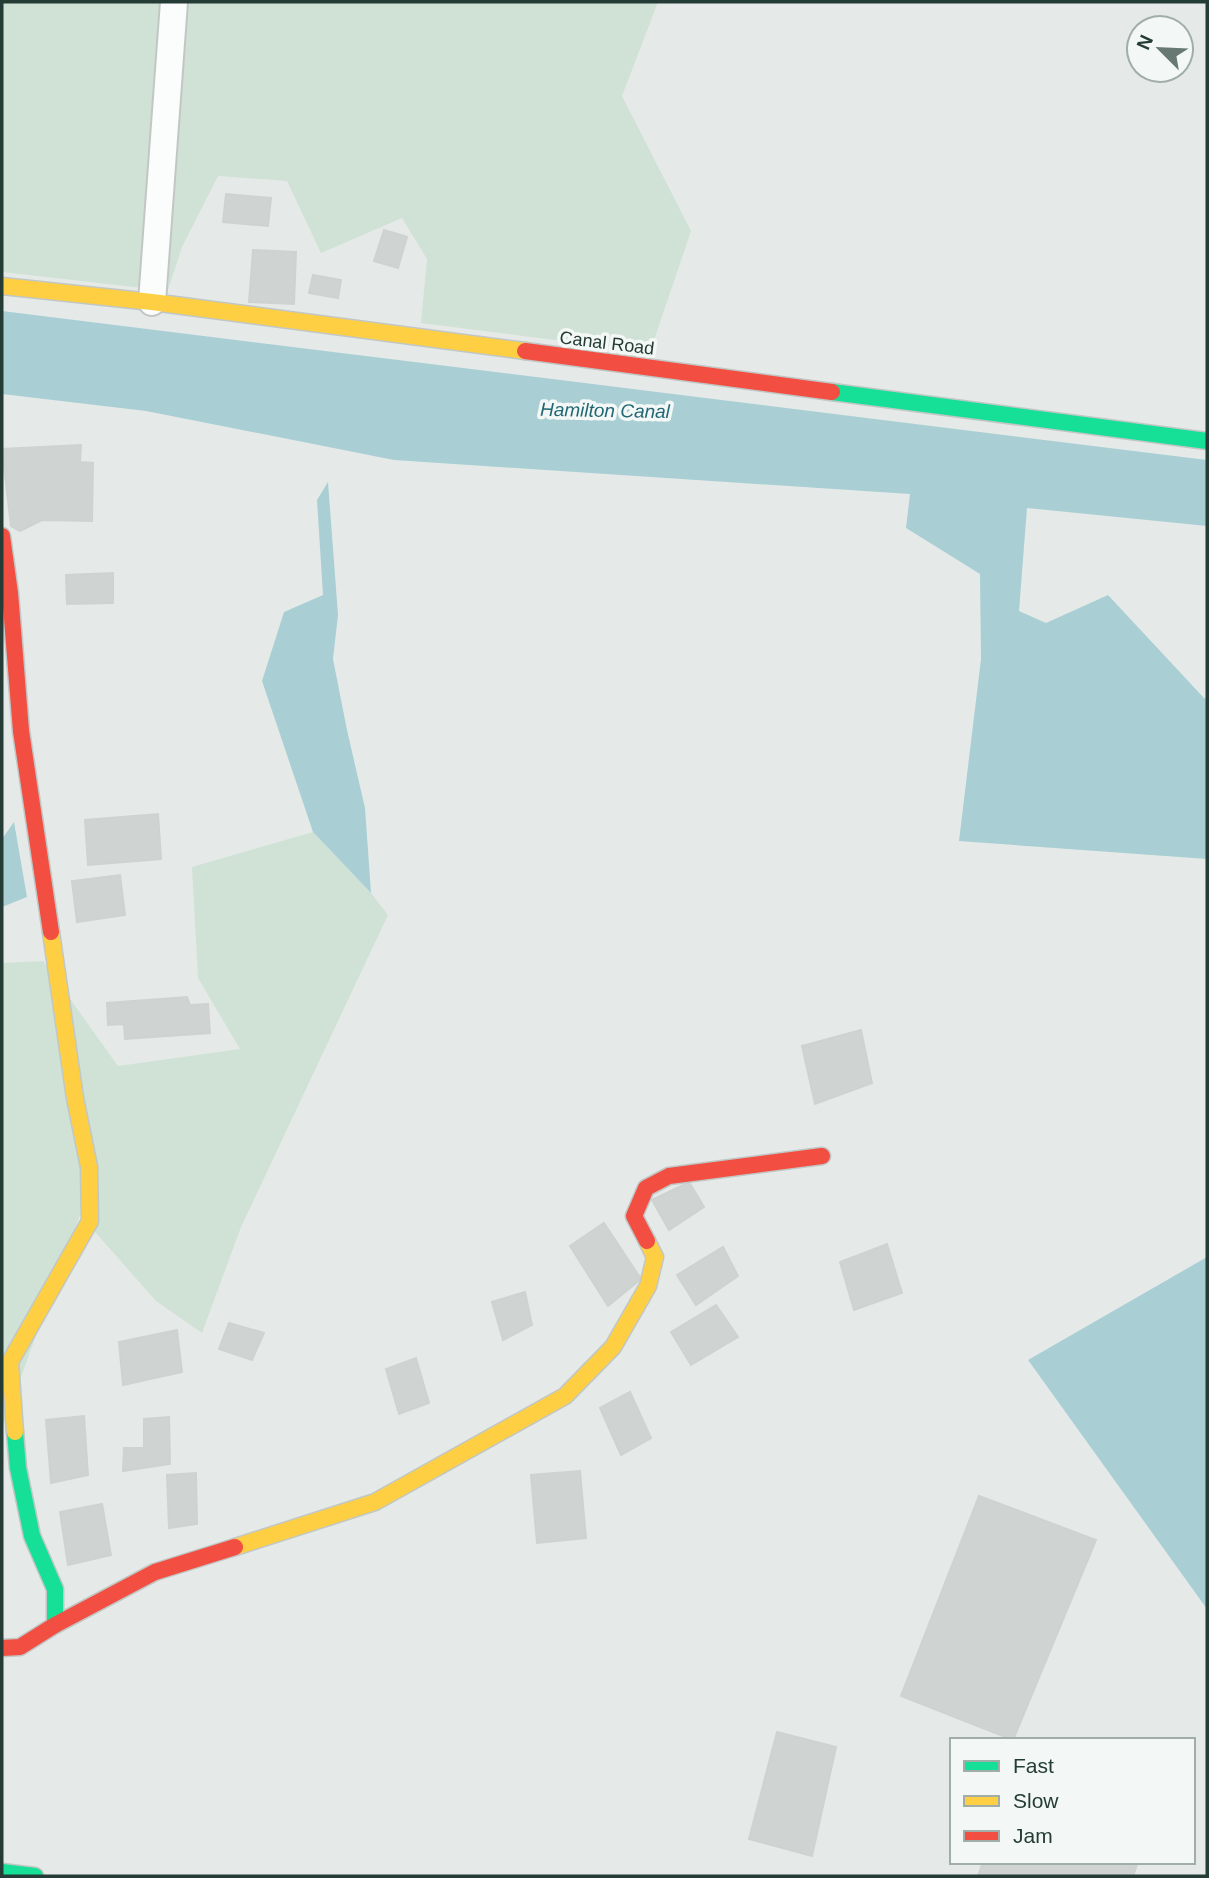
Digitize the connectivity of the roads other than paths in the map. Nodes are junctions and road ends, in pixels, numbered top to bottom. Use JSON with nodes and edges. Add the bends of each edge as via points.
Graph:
{"nodes":[{"id":1,"x":174,"y":2,"type":"edge"},
{"id":2,"x":2,"y":286,"type":"edge"},
{"id":3,"x":152,"y":302,"type":"junction"},
{"id":4,"x":1207,"y":441,"type":"edge"},
{"id":5,"x":2,"y":536,"type":"edge"},
{"id":6,"x":11,"y":732,"type":"edge"},
{"id":7,"x":822,"y":1156,"type":"dead end"},
{"id":8,"x":55,"y":1625,"type":"junction"},
{"id":9,"x":2,"y":1648,"type":"edge"},
{"id":10,"x":2,"y":1872,"type":"edge"},
{"id":11,"x":35,"y":1876,"type":"edge"}],
"edges":[{"from":1,"to":3,"type":"street"},
{"from":2,"to":3,"type":"street","name":"Canal Road"},
{"from":3,"to":4,"type":"street","name":"Canal Road"},
{"from":5,"to":6,"type":"street","via":[[10,593]]},
{"from":6,"to":8,"type":"street","via":[[89,1167],[90,1221],[10,1362],[18,1468],[32,1536],[55,1589]]},
{"from":7,"to":8,"type":"street","via":[[669,1176],[646,1188],[634,1216],[655,1257],[648,1286],[613,1347],[565,1396],[375,1502],[155,1572]]},
{"from":8,"to":9,"type":"street","via":[[20,1647]]},
{"from":10,"to":11,"type":"street"}]}
